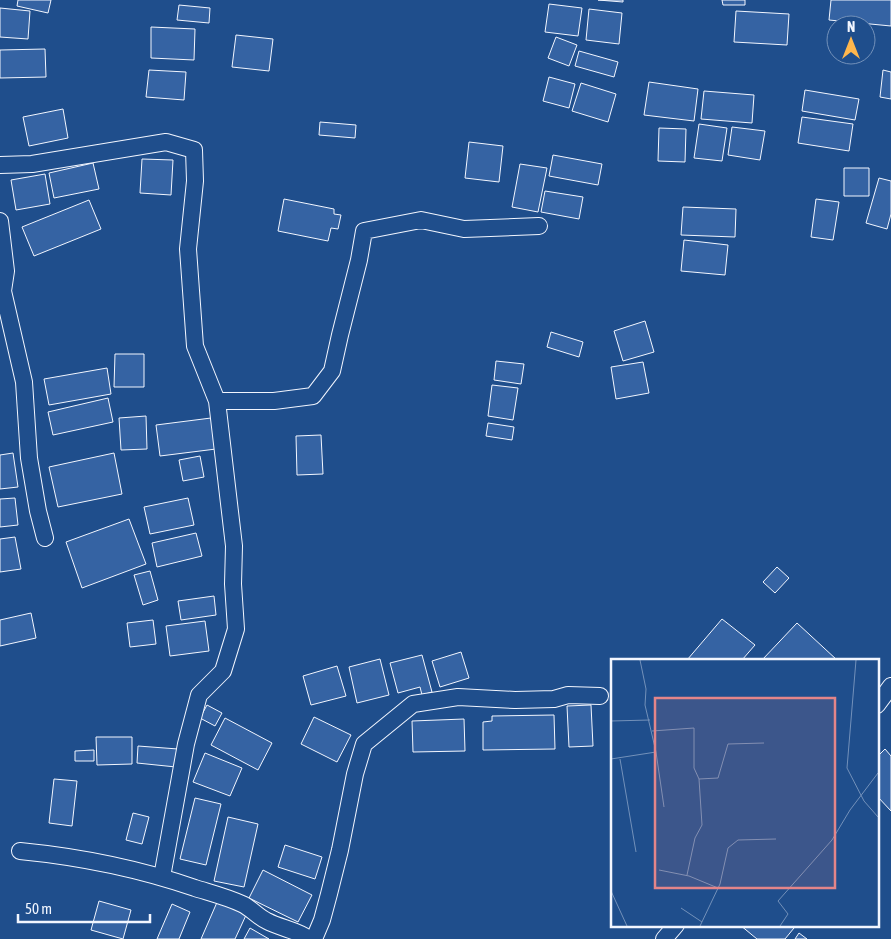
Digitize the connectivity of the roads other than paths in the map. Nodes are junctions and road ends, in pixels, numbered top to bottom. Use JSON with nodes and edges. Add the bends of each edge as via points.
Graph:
{"nodes":[{"id":1,"x":0,"y":164,"type":"edge"},
{"id":2,"x":0,"y":221,"type":"edge"},
{"id":3,"x":539,"y":226,"type":"dead end"},
{"id":4,"x":3,"y":271,"type":"edge"},
{"id":5,"x":217,"y":401,"type":"junction"},
{"id":6,"x":45,"y":538,"type":"dead end"},
{"id":7,"x":891,"y":686,"type":"edge"},
{"id":8,"x":600,"y":696,"type":"dead end"},
{"id":9,"x":878,"y":704,"type":"edge"},
{"id":10,"x":20,"y":850,"type":"dead end"},
{"id":11,"x":162,"y":877,"type":"junction"},
{"id":12,"x":675,"y":926,"type":"edge"},
{"id":13,"x":308,"y":939,"type":"edge"},
{"id":14,"x":314,"y":939,"type":"edge"},
{"id":15,"x":664,"y":939,"type":"edge"}],
"edges":[{"from":1,"to":5,"type":"street","via":[[32,164],[166,142],[194,150],[196,181],[188,249],[195,346]]},
{"from":2,"to":4,"type":"street"},
{"from":3,"to":5,"type":"street","via":[[464,229],[421,220],[364,230],[332,371],[314,396],[274,401]]},
{"from":4,"to":6,"type":"street","via":[[3,291],[24,382],[29,458]]},
{"from":5,"to":11,"type":"street","via":[[234,546],[236,629],[223,670],[199,695],[186,744]]},
{"from":7,"to":9,"type":"street"},
{"from":8,"to":14,"type":"street","via":[[568,695],[554,699],[515,700],[458,697],[413,704],[364,744],[330,894]]},
{"from":10,"to":11,"type":"street","via":[[80,858]]},
{"from":11,"to":13,"type":"street","via":[[244,905],[264,920]]},
{"from":12,"to":15,"type":"street"}]}
